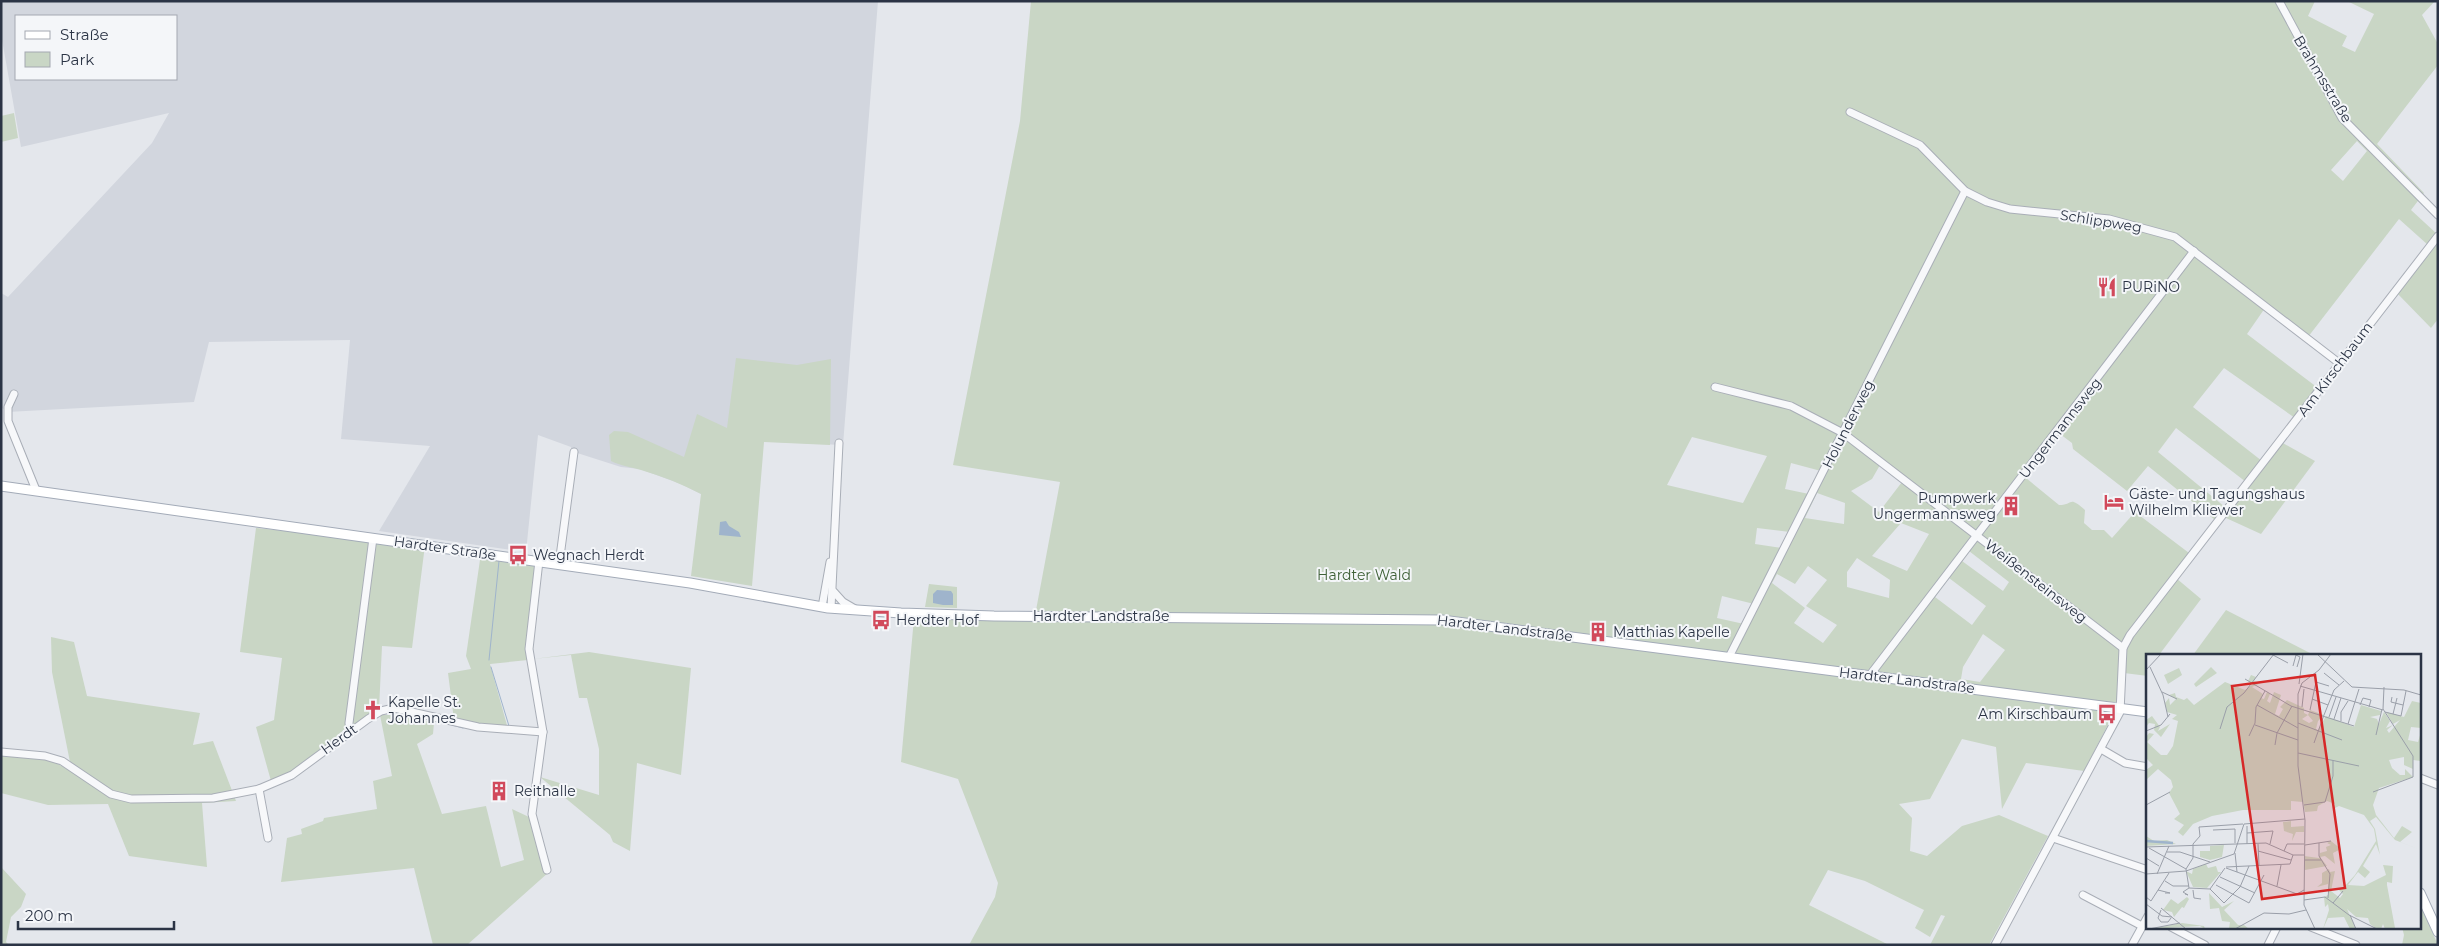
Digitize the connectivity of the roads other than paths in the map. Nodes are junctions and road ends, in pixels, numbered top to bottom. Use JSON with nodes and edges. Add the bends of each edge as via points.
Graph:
{"nodes":[{"id":1,"x":2278,"y":1,"type":"edge"},
{"id":2,"x":1850,"y":112,"type":"dead end"},
{"id":3,"x":1965,"y":191,"type":"junction"},
{"id":4,"x":2438,"y":215,"type":"edge"},
{"id":5,"x":2438,"y":236,"type":"edge"},
{"id":6,"x":2194,"y":251,"type":"junction"},
{"id":7,"x":2339,"y":363,"type":"junction"},
{"id":8,"x":1715,"y":387,"type":"dead end"},
{"id":9,"x":14,"y":394,"type":"dead end"},
{"id":10,"x":1843,"y":433,"type":"junction"},
{"id":11,"x":839,"y":443,"type":"dead end"},
{"id":12,"x":574,"y":452,"type":"dead end"},
{"id":13,"x":1,"y":486,"type":"edge"},
{"id":14,"x":36,"y":490,"type":"junction"},
{"id":15,"x":1977,"y":535,"type":"junction"},
{"id":16,"x":373,"y":538,"type":"junction"},
{"id":17,"x":832,"y":552,"type":"junction"},
{"id":18,"x":539,"y":561,"type":"junction"},
{"id":19,"x":559,"y":564,"type":"junction"},
{"id":20,"x":834,"y":592,"type":"junction"},
{"id":21,"x":827,"y":607,"type":"junction"},
{"id":22,"x":857,"y":610,"type":"junction"},
{"id":23,"x":947,"y":615,"type":"joint"},
{"id":24,"x":2123,"y":648,"type":"junction"},
{"id":25,"x":1729,"y":656,"type":"junction"},
{"id":26,"x":1870,"y":675,"type":"junction"},
{"id":27,"x":2121,"y":708,"type":"junction"},
{"id":28,"x":2146,"y":712,"type":"edge"},
{"id":29,"x":350,"y":730,"type":"junction"},
{"id":30,"x":544,"y":732,"type":"junction"},
{"id":31,"x":2100,"y":749,"type":"junction"},
{"id":32,"x":1,"y":752,"type":"edge"},
{"id":33,"x":2146,"y":767,"type":"edge"},
{"id":34,"x":2422,"y":779,"type":"edge"},
{"id":35,"x":2438,"y":785,"type":"edge"},
{"id":36,"x":259,"y":790,"type":"junction"},
{"id":37,"x":268,"y":838,"type":"dead end"},
{"id":38,"x":2053,"y":838,"type":"junction"},
{"id":39,"x":2146,"y":869,"type":"edge"},
{"id":40,"x":547,"y":870,"type":"dead end"},
{"id":41,"x":2083,"y":895,"type":"dead end"},
{"id":42,"x":2422,"y":898,"type":"edge"},
{"id":43,"x":2146,"y":919,"type":"edge"},
{"id":44,"x":2142,"y":926,"type":"junction"},
{"id":45,"x":2173,"y":928,"type":"edge"},
{"id":46,"x":2276,"y":928,"type":"edge"},
{"id":47,"x":2314,"y":928,"type":"edge"},
{"id":48,"x":2438,"y":932,"type":"edge"},
{"id":49,"x":1995,"y":945,"type":"edge"},
{"id":50,"x":2132,"y":945,"type":"edge"},
{"id":51,"x":2205,"y":945,"type":"edge"},
{"id":52,"x":2268,"y":945,"type":"edge"},
{"id":53,"x":2356,"y":945,"type":"edge"}],
"edges":[{"from":1,"to":4,"type":"street","name":"Brahmsstraße","via":[[2342,118]]},
{"from":2,"to":3,"type":"street","name":"Schlippweg","via":[[1920,145]]},
{"from":3,"to":6,"type":"street","name":"Schlippweg","via":[[2010,209],[2109,219],[2154,230],[2175,237]]},
{"from":3,"to":10,"type":"street","name":"Holunderweg"},
{"from":5,"to":7,"type":"street","name":"Am Kirschbaum"},
{"from":6,"to":7,"type":"street","name":"Schlippweg"},
{"from":6,"to":15,"type":"street","name":"Ungermannsweg"},
{"from":7,"to":24,"type":"street","name":"Am Kirschbaum"},
{"from":8,"to":10,"type":"street","name":"Weißensteinsweg","via":[[1791,406]]},
{"from":9,"to":14,"type":"street","via":[[8,407],[8,421]]},
{"from":10,"to":15,"type":"street","name":"Weißensteinsweg"},
{"from":10,"to":25,"type":"street","name":"Holunderweg"},
{"from":11,"to":17,"type":"street"},
{"from":12,"to":19,"type":"street"},
{"from":13,"to":14,"type":"main road","name":"Hardter Straße"},
{"from":14,"to":16,"type":"main road","name":"Hardter Straße"},
{"from":15,"to":24,"type":"street","name":"Weißensteinsweg"},
{"from":15,"to":26,"type":"street","name":"Ungermannsweg"},
{"from":16,"to":18,"type":"main road","name":"Hardter Straße"},
{"from":16,"to":29,"type":"street"},
{"from":17,"to":20,"type":"street"},
{"from":17,"to":21,"type":"street"},
{"from":18,"to":19,"type":"main road","name":"Hardter Straße"},
{"from":18,"to":30,"type":"street","via":[[529,649]]},
{"from":19,"to":21,"type":"main road","name":"Hardter Straße"},
{"from":20,"to":21,"type":"street"},
{"from":20,"to":22,"type":"street"},
{"from":21,"to":22,"type":"main road","name":"Hardter Straße"},
{"from":22,"to":23,"type":"main road","name":"Hardter Straße"},
{"from":23,"to":25,"type":"main road","name":"Hardter Landstraße","via":[[1428,619]]},
{"from":24,"to":27,"type":"street"},
{"from":25,"to":26,"type":"main road","name":"Hardter Landstraße"},
{"from":26,"to":27,"type":"main road","name":"Hardter Landstraße"},
{"from":27,"to":28,"type":"main road","name":"Hardter Landstraße"},
{"from":27,"to":31,"type":"street"},
{"from":29,"to":30,"type":"street","name":"Herdt","via":[[381,711],[394,708],[478,728]]},
{"from":29,"to":36,"type":"street","name":"Herdt","via":[[292,775]]},
{"from":30,"to":40,"type":"street","via":[[532,814]]},
{"from":31,"to":33,"type":"street","via":[[2125,763]]},
{"from":31,"to":38,"type":"street"},
{"from":32,"to":36,"type":"street","name":"Herdt","via":[[45,756],[62,762],[111,794],[131,798],[213,798]]},
{"from":34,"to":35,"type":"street"},
{"from":36,"to":37,"type":"street"},
{"from":38,"to":39,"type":"street"},
{"from":38,"to":49,"type":"street"},
{"from":41,"to":44,"type":"street"},
{"from":42,"to":48,"type":"main road"},
{"from":43,"to":44,"type":"street"},
{"from":44,"to":50,"type":"street"},
{"from":45,"to":51,"type":"street"},
{"from":46,"to":52,"type":"street"},
{"from":47,"to":53,"type":"street"}]}
